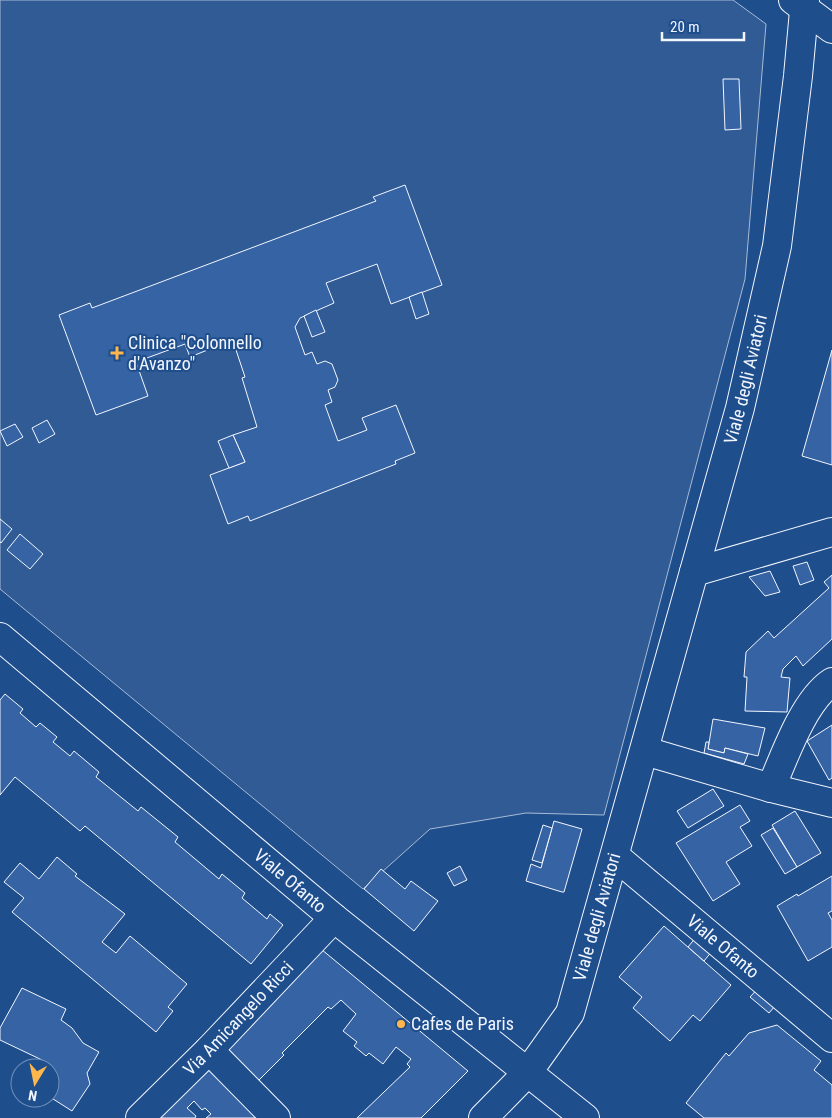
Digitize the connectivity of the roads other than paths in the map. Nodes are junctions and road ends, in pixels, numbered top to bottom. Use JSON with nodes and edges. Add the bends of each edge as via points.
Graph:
{"nodes":[{"id":1,"x":801,"y":3,"type":"edge"},
{"id":2,"x":832,"y":29,"type":"edge"},
{"id":3,"x":832,"y":532,"type":"edge"},
{"id":4,"x":694,"y":572,"type":"junction"},
{"id":5,"x":0,"y":637,"type":"edge"},
{"id":6,"x":832,"y":682,"type":"edge"},
{"id":7,"x":645,"y":751,"type":"junction"},
{"id":8,"x":771,"y":788,"type":"junction"},
{"id":9,"x":832,"y":803,"type":"edge"},
{"id":10,"x":615,"y":856,"type":"junction"},
{"id":11,"x":334,"y":918,"type":"junction"},
{"id":12,"x":832,"y":1038,"type":"edge"},
{"id":13,"x":209,"y":1050,"type":"junction"},
{"id":14,"x":528,"y":1072,"type":"junction"},
{"id":15,"x":140,"y":1118,"type":"edge"},
{"id":16,"x":276,"y":1118,"type":"edge"},
{"id":17,"x":483,"y":1118,"type":"edge"},
{"id":18,"x":585,"y":1118,"type":"edge"}],
"edges":[{"from":1,"to":2,"type":"main road"},
{"from":1,"to":4,"type":"main road","name":"Viale degli Aviatori","via":[[798,76],[777,246],[740,408]]},
{"from":3,"to":4,"type":"main road"},
{"from":4,"to":7,"type":"main road","name":"Viale degli Aviatori"},
{"from":5,"to":11,"type":"main road","name":"Viale Ofanto"},
{"from":6,"to":8,"type":"main road","via":[[824,686],[800,721]]},
{"from":7,"to":8,"type":"main road"},
{"from":7,"to":10,"type":"main road","name":"Viale degli Aviatori"},
{"from":8,"to":9,"type":"main road"},
{"from":10,"to":12,"type":"main road","name":"Viale Ofanto"},
{"from":10,"to":14,"type":"main road","name":"Viale degli Aviatori","via":[[570,1013]]},
{"from":11,"to":13,"type":"main road","name":"Via Amicangelo Ricci"},
{"from":11,"to":14,"type":"main road","name":"Viale Ofanto"},
{"from":13,"to":15,"type":"main road","name":"Via Amicangelo Ricci"},
{"from":13,"to":16,"type":"main road"},
{"from":14,"to":17,"type":"main road","name":"Viale degli Aviatori"},
{"from":14,"to":18,"type":"main road","name":"Viale Ofanto"}]}
